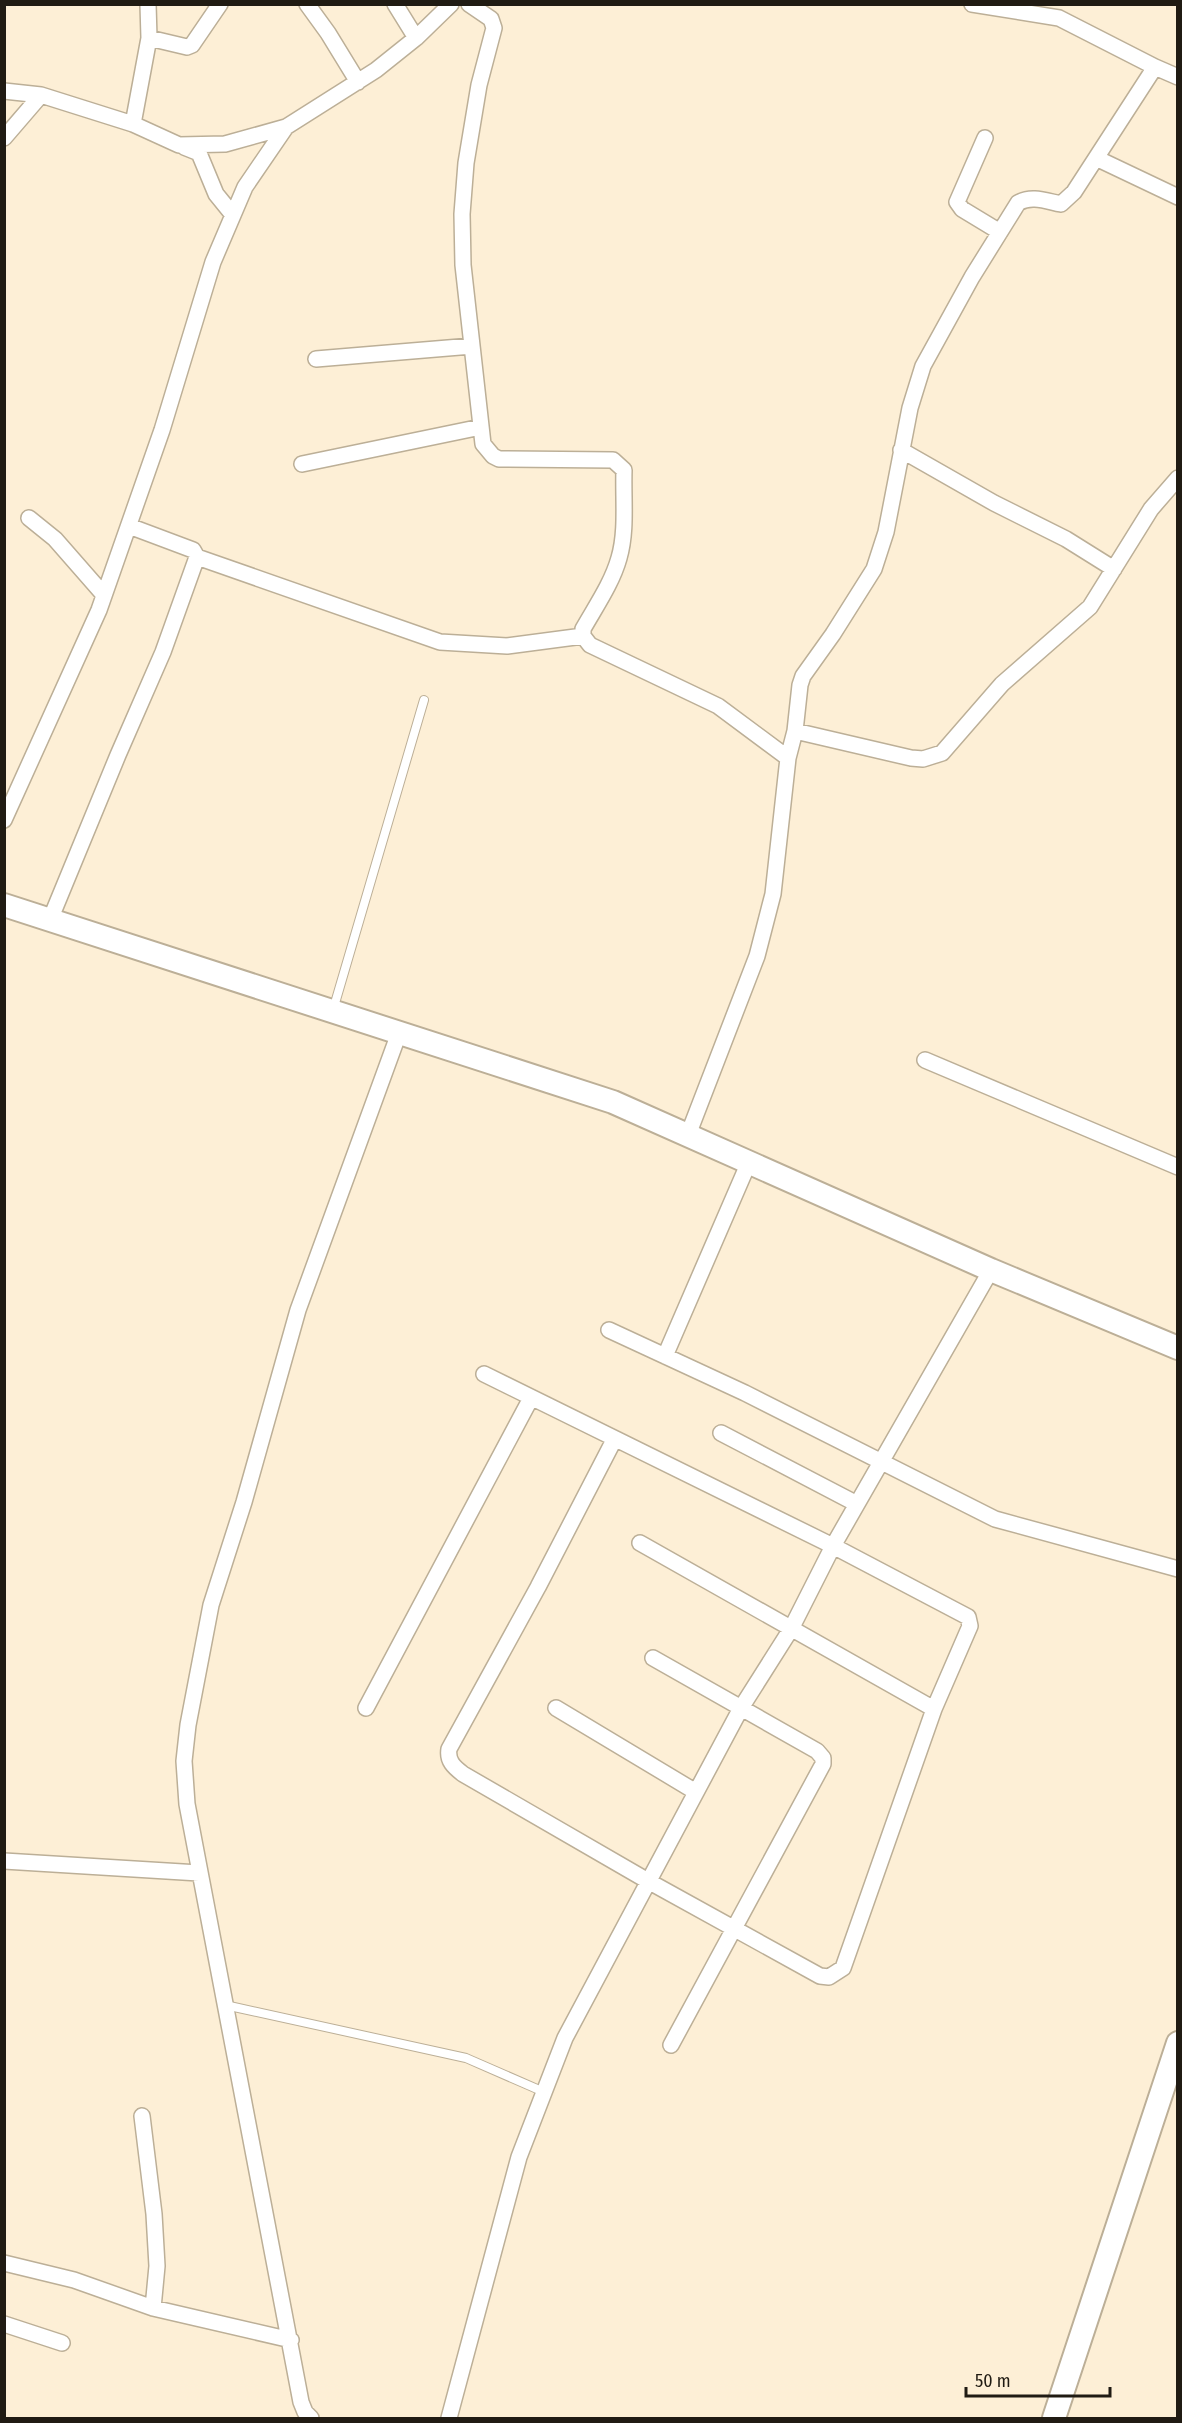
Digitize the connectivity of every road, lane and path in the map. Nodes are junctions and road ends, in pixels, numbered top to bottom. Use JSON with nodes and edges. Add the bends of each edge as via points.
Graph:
{"nodes":[{"id":1,"x":148,"y":4,"type":"edge"},
{"id":2,"x":220,"y":4,"type":"edge"},
{"id":3,"x":307,"y":4,"type":"edge"},
{"id":4,"x":395,"y":4,"type":"edge"},
{"id":5,"x":451,"y":4,"type":"edge"},
{"id":6,"x":469,"y":4,"type":"edge"},
{"id":7,"x":972,"y":4,"type":"edge"},
{"id":8,"x":149,"y":38,"type":"junction"},
{"id":9,"x":416,"y":38,"type":"junction"},
{"id":10,"x":1155,"y":67,"type":"junction"},
{"id":11,"x":1178,"y":77,"type":"edge"},
{"id":12,"x":358,"y":82,"type":"junction"},
{"id":13,"x":4,"y":91,"type":"edge"},
{"id":14,"x":41,"y":95,"type":"junction"},
{"id":15,"x":133,"y":124,"type":"junction"},
{"id":16,"x":286,"y":127,"type":"junction"},
{"id":17,"x":4,"y":138,"type":"edge"},
{"id":18,"x":985,"y":138,"type":"dead end"},
{"id":19,"x":179,"y":145,"type":"junction"},
{"id":20,"x":1096,"y":158,"type":"junction"},
{"id":21,"x":1178,"y":197,"type":"edge"},
{"id":22,"x":233,"y":215,"type":"junction"},
{"id":23,"x":1000,"y":231,"type":"junction"},
{"id":24,"x":472,"y":346,"type":"junction"},
{"id":25,"x":316,"y":359,"type":"dead end"},
{"id":26,"x":481,"y":427,"type":"junction"},
{"id":27,"x":902,"y":450,"type":"junction"},
{"id":28,"x":302,"y":464,"type":"dead end"},
{"id":29,"x":1178,"y":478,"type":"edge"},
{"id":30,"x":29,"y":518,"type":"dead end"},
{"id":31,"x":129,"y":526,"type":"junction"},
{"id":32,"x":197,"y":557,"type":"junction"},
{"id":33,"x":1114,"y":569,"type":"junction"},
{"id":34,"x":104,"y":595,"type":"junction"},
{"id":35,"x":583,"y":636,"type":"junction"},
{"id":36,"x":424,"y":700,"type":"dead end"},
{"id":37,"x":795,"y":731,"type":"junction"},
{"id":38,"x":788,"y":758,"type":"junction"},
{"id":39,"x":4,"y":820,"type":"edge"},
{"id":40,"x":4,"y":905,"type":"edge"},
{"id":41,"x":50,"y":920,"type":"junction"},
{"id":42,"x":332,"y":1012,"type":"junction"},
{"id":43,"x":399,"y":1033,"type":"junction"},
{"id":44,"x":926,"y":1060,"type":"dead end"},
{"id":45,"x":688,"y":1135,"type":"junction"},
{"id":46,"x":749,"y":1162,"type":"junction"},
{"id":47,"x":1178,"y":1167,"type":"edge"},
{"id":48,"x":991,"y":1270,"type":"junction"},
{"id":49,"x":609,"y":1330,"type":"dead end"},
{"id":50,"x":1178,"y":1348,"type":"edge"},
{"id":51,"x":664,"y":1356,"type":"junction"},
{"id":52,"x":484,"y":1374,"type":"dead end"},
{"id":53,"x":531,"y":1398,"type":"junction"},
{"id":54,"x":721,"y":1433,"type":"dead end"},
{"id":55,"x":614,"y":1440,"type":"junction"},
{"id":56,"x":881,"y":1462,"type":"junction"},
{"id":57,"x":857,"y":1504,"type":"junction"},
{"id":58,"x":640,"y":1543,"type":"dead end"},
{"id":59,"x":833,"y":1546,"type":"junction"},
{"id":60,"x":1178,"y":1569,"type":"edge"},
{"id":61,"x":791,"y":1629,"type":"junction"},
{"id":62,"x":654,"y":1658,"type":"dead end"},
{"id":63,"x":366,"y":1708,"type":"dead end"},
{"id":64,"x":556,"y":1708,"type":"dead end"},
{"id":65,"x":741,"y":1708,"type":"junction"},
{"id":66,"x":934,"y":1708,"type":"junction"},
{"id":67,"x":696,"y":1792,"type":"junction"},
{"id":68,"x":4,"y":1861,"type":"edge"},
{"id":69,"x":200,"y":1873,"type":"junction"},
{"id":70,"x":648,"y":1881,"type":"junction"},
{"id":71,"x":734,"y":1929,"type":"junction"},
{"id":72,"x":225,"y":2005,"type":"junction"},
{"id":73,"x":1178,"y":2043,"type":"edge"},
{"id":74,"x":670,"y":2045,"type":"dead end"},
{"id":75,"x":544,"y":2092,"type":"junction"},
{"id":76,"x":142,"y":2116,"type":"dead end"},
{"id":77,"x":4,"y":2263,"type":"edge"},
{"id":78,"x":153,"y":2308,"type":"junction"},
{"id":79,"x":4,"y":2324,"type":"edge"},
{"id":80,"x":291,"y":2340,"type":"junction"},
{"id":81,"x":62,"y":2343,"type":"dead end"},
{"id":82,"x":311,"y":2418,"type":"edge"},
{"id":83,"x":449,"y":2418,"type":"edge"},
{"id":84,"x":1054,"y":2418,"type":"edge"}],
"edges":[{"from":1,"to":8,"type":"street"},
{"from":2,"to":8,"type":"street","via":[[192,45]]},
{"from":3,"to":12,"type":"street"},
{"from":4,"to":9,"type":"street"},
{"from":5,"to":9,"type":"street"},
{"from":6,"to":24,"type":"street","via":[[491,19],[494,28],[479,85],[462,214]]},
{"from":7,"to":10,"type":"street","via":[[1059,18]]},
{"from":8,"to":15,"type":"street"},
{"from":9,"to":12,"type":"street"},
{"from":10,"to":11,"type":"street"},
{"from":10,"to":20,"type":"street"},
{"from":12,"to":16,"type":"street"},
{"from":13,"to":14,"type":"street"},
{"from":14,"to":15,"type":"street"},
{"from":14,"to":17,"type":"street"},
{"from":15,"to":19,"type":"street"},
{"from":16,"to":19,"type":"street","via":[[225,144]]},
{"from":16,"to":22,"type":"street","via":[[245,187]]},
{"from":18,"to":23,"type":"street","via":[[957,202],[962,209]]},
{"from":19,"to":22,"type":"street","via":[[200,153],[216,194]]},
{"from":20,"to":21,"type":"street"},
{"from":20,"to":23,"type":"street","via":[[1067,200],[1061,204],[1026,198],[1018,203]]},
{"from":22,"to":31,"type":"street","via":[[213,262]]},
{"from":23,"to":27,"type":"street","via":[[923,366]]},
{"from":24,"to":25,"type":"street"},
{"from":24,"to":26,"type":"street"},
{"from":26,"to":28,"type":"street"},
{"from":26,"to":35,"type":"street","via":[[483,444],[499,459],[613,460],[624,470],[619,558]]},
{"from":27,"to":33,"type":"street"},
{"from":27,"to":37,"type":"street","via":[[886,532],[874,569],[803,676]]},
{"from":29,"to":33,"type":"street","via":[[1151,509]]},
{"from":30,"to":34,"type":"street","via":[[55,539]]},
{"from":31,"to":32,"type":"street","via":[[193,550]]},
{"from":31,"to":34,"type":"street"},
{"from":32,"to":35,"type":"street","via":[[440,642],[507,646]]},
{"from":32,"to":41,"type":"street","via":[[163,652]]},
{"from":33,"to":37,"type":"street","via":[[1090,607],[1002,684],[942,753],[911,758]]},
{"from":34,"to":39,"type":"street"},
{"from":35,"to":38,"type":"street","via":[[591,645],[718,706]]},
{"from":36,"to":42,"type":"lane"},
{"from":37,"to":38,"type":"street"},
{"from":38,"to":45,"type":"street","via":[[773,894],[757,956]]},
{"from":40,"to":41,"type":"street"},
{"from":41,"to":42,"type":"street"},
{"from":42,"to":43,"type":"street"},
{"from":43,"to":45,"type":"street","via":[[613,1102]]},
{"from":43,"to":69,"type":"street","via":[[298,1310],[211,1605],[184,1761],[187,1804]]},
{"from":44,"to":47,"type":"street"},
{"from":45,"to":46,"type":"street"},
{"from":46,"to":48,"type":"street"},
{"from":46,"to":51,"type":"street"},
{"from":48,"to":50,"type":"street"},
{"from":48,"to":56,"type":"street"},
{"from":49,"to":51,"type":"street"},
{"from":51,"to":56,"type":"street"},
{"from":52,"to":53,"type":"street"},
{"from":53,"to":55,"type":"street"},
{"from":53,"to":63,"type":"street"},
{"from":54,"to":57,"type":"street"},
{"from":55,"to":59,"type":"street"},
{"from":55,"to":70,"type":"street","via":[[449,1749],[448,1758],[463,1774]]},
{"from":56,"to":57,"type":"street"},
{"from":56,"to":60,"type":"street","via":[[995,1519]]},
{"from":57,"to":59,"type":"street"},
{"from":58,"to":61,"type":"street"},
{"from":59,"to":61,"type":"street"},
{"from":59,"to":66,"type":"street","via":[[968,1617],[969,1626]]},
{"from":61,"to":65,"type":"street"},
{"from":61,"to":66,"type":"street"},
{"from":62,"to":65,"type":"street"},
{"from":64,"to":67,"type":"street"},
{"from":65,"to":67,"type":"street"},
{"from":65,"to":71,"type":"street","via":[[817,1751],[823,1764]]},
{"from":66,"to":71,"type":"street","via":[[843,1968],[829,1977],[820,1976]]},
{"from":67,"to":70,"type":"street"},
{"from":68,"to":69,"type":"street"},
{"from":69,"to":72,"type":"street"},
{"from":70,"to":71,"type":"street"},
{"from":70,"to":75,"type":"street","via":[[565,2038]]},
{"from":71,"to":74,"type":"street"},
{"from":72,"to":75,"type":"lane","via":[[466,2058]]},
{"from":72,"to":80,"type":"street"},
{"from":73,"to":84,"type":"street"},
{"from":75,"to":83,"type":"street","via":[[519,2157]]},
{"from":76,"to":78,"type":"street","via":[[157,2266]]},
{"from":77,"to":78,"type":"street","via":[[74,2280]]},
{"from":78,"to":80,"type":"street"},
{"from":79,"to":81,"type":"street"},
{"from":80,"to":82,"type":"street","via":[[301,2402]]}]}
